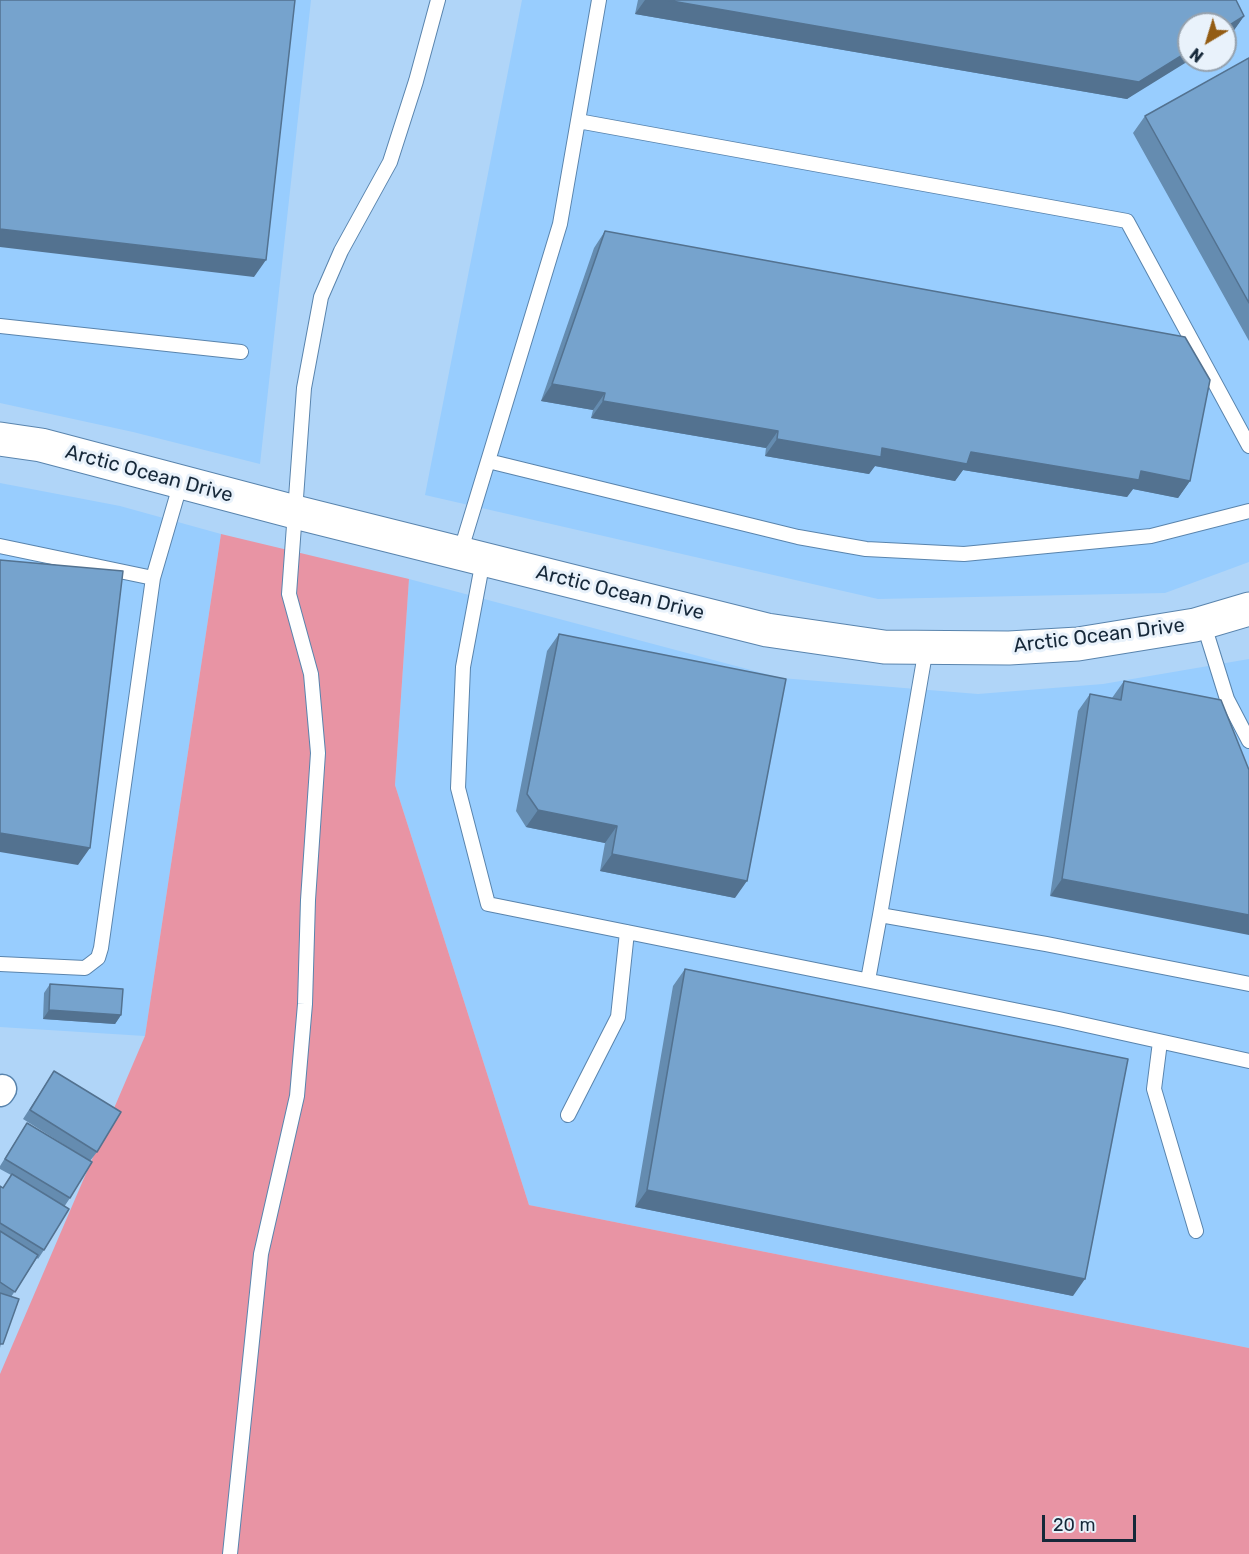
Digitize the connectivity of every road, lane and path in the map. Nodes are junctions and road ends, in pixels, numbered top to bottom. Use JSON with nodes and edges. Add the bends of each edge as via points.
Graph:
{"nodes":[{"id":1,"x":438,"y":0,"type":"edge"},
{"id":2,"x":599,"y":0,"type":"edge"},
{"id":3,"x":578,"y":121,"type":"junction"},
{"id":4,"x":0,"y":326,"type":"edge"},
{"id":5,"x":241,"y":352,"type":"dead end"},
{"id":6,"x":0,"y":439,"type":"edge"},
{"id":7,"x":1249,"y":446,"type":"edge"},
{"id":8,"x":489,"y":461,"type":"junction"},
{"id":9,"x":181,"y":482,"type":"junction"},
{"id":10,"x":1249,"y":511,"type":"edge"},
{"id":11,"x":295,"y":512,"type":"junction"},
{"id":12,"x":0,"y":546,"type":"edge"},
{"id":13,"x":472,"y":556,"type":"junction"},
{"id":14,"x":153,"y":578,"type":"junction"},
{"id":15,"x":1249,"y":609,"type":"edge"},
{"id":16,"x":1203,"y":622,"type":"junction"},
{"id":17,"x":926,"y":648,"type":"junction"},
{"id":18,"x":1249,"y":741,"type":"edge"},
{"id":19,"x":880,"y":915,"type":"junction"},
{"id":20,"x":627,"y":932,"type":"junction"},
{"id":21,"x":0,"y":964,"type":"edge"},
{"id":22,"x":868,"y":980,"type":"junction"},
{"id":23,"x":1249,"y":984,"type":"edge"},
{"id":24,"x":1160,"y":1042,"type":"junction"},
{"id":25,"x":1249,"y":1061,"type":"edge"},
{"id":26,"x":568,"y":1115,"type":"dead end"},
{"id":27,"x":1196,"y":1231,"type":"dead end"},
{"id":28,"x":230,"y":1554,"type":"edge"}],
"edges":[{"from":1,"to":11,"type":"lane","via":[[390,162],[321,297],[304,388]]},
{"from":2,"to":3,"type":"lane"},
{"from":3,"to":7,"type":"lane","via":[[1127,221]]},
{"from":3,"to":8,"type":"lane","via":[[560,224]]},
{"from":4,"to":5,"type":"lane"},
{"from":6,"to":9,"type":"street","name":"Arctic Ocean Drive","via":[[41,445]]},
{"from":8,"to":10,"type":"lane","via":[[798,537],[866,549],[964,554],[1140,538]]},
{"from":8,"to":13,"type":"lane"},
{"from":9,"to":11,"type":"street","name":"Arctic Ocean Drive"},
{"from":9,"to":14,"type":"lane"},
{"from":11,"to":13,"type":"street","name":"Arctic Ocean Drive"},
{"from":11,"to":28,"type":"lane","via":[[289,594],[310,674],[318,753],[305,1004],[297,1096],[261,1254]]},
{"from":12,"to":14,"type":"lane"},
{"from":13,"to":17,"type":"street","name":"Arctic Ocean Drive","via":[[767,630],[885,647]]},
{"from":13,"to":20,"type":"lane","via":[[458,788],[488,904]]},
{"from":14,"to":21,"type":"lane","via":[[98,958],[85,968]]},
{"from":15,"to":16,"type":"street","name":"Arctic Ocean Drive"},
{"from":16,"to":17,"type":"street","name":"Arctic Ocean Drive","via":[[1078,644]]},
{"from":16,"to":18,"type":"lane","via":[[1227,699]]},
{"from":17,"to":19,"type":"lane"},
{"from":19,"to":22,"type":"lane"},
{"from":19,"to":23,"type":"lane"},
{"from":20,"to":22,"type":"lane"},
{"from":20,"to":26,"type":"lane","via":[[618,1017]]},
{"from":22,"to":24,"type":"lane"},
{"from":24,"to":25,"type":"lane"},
{"from":24,"to":27,"type":"lane","via":[[1154,1089]]}]}
